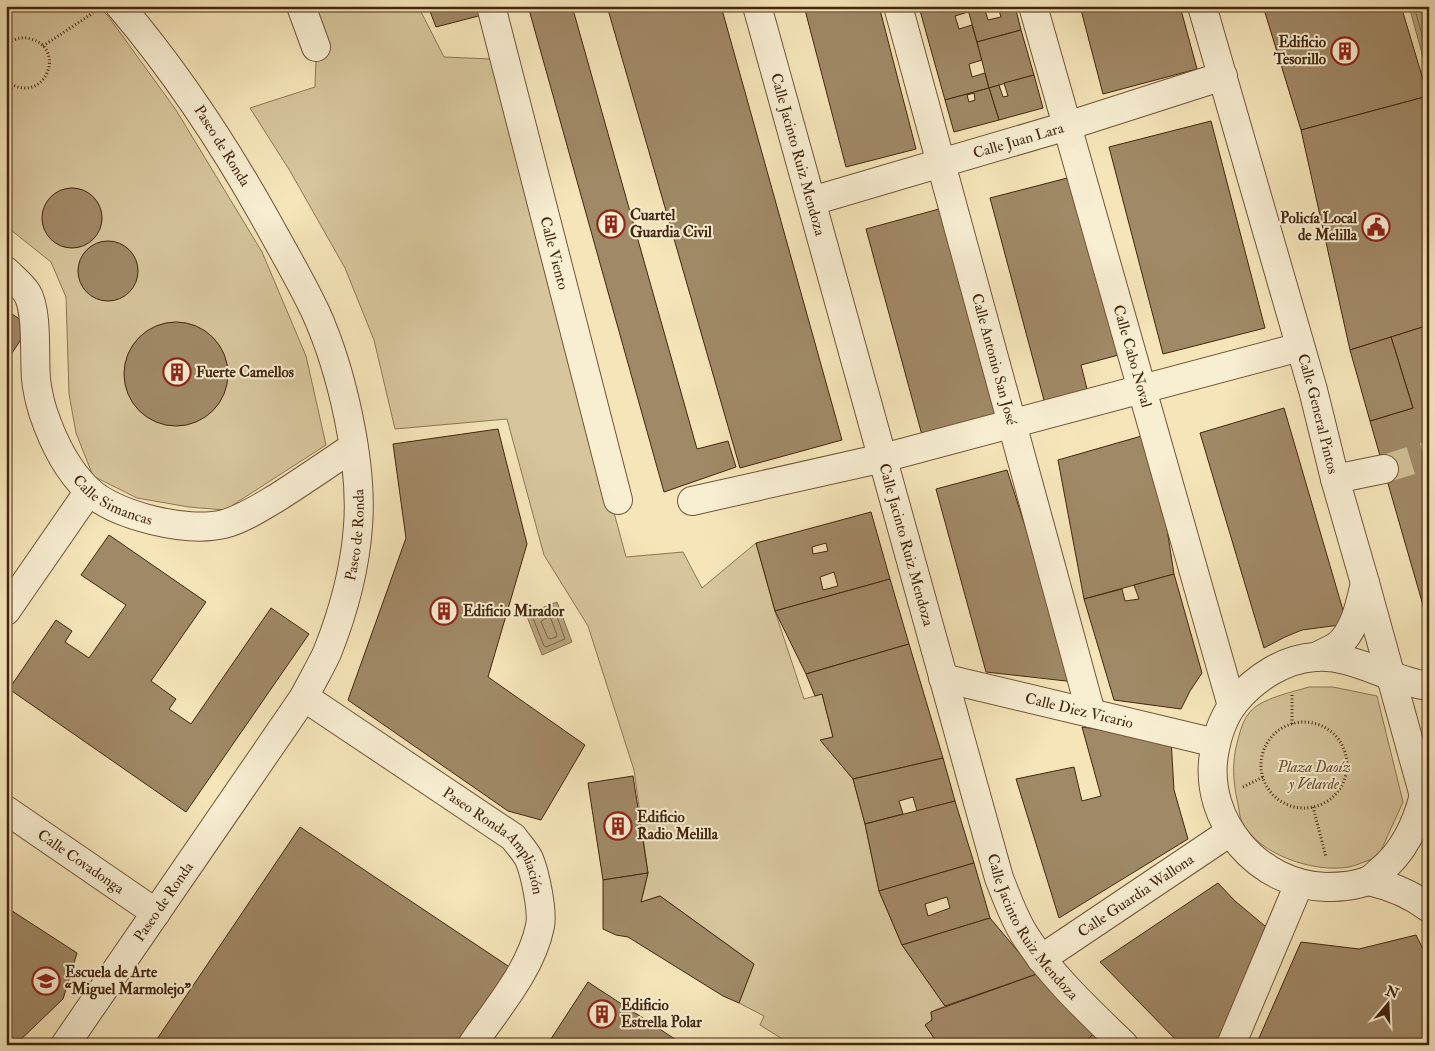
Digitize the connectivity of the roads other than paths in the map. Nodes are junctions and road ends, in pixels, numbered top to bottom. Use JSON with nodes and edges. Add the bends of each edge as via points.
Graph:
{"nodes":[{"id":1,"x":301,"y":6,"type":"edge"},
{"id":2,"x":491,"y":6,"type":"edge"},
{"id":3,"x":758,"y":6,"type":"edge"},
{"id":4,"x":898,"y":6,"type":"edge"},
{"id":5,"x":1033,"y":6,"type":"edge"},
{"id":6,"x":1202,"y":6,"type":"edge"},
{"id":7,"x":108,"y":9,"type":"edge"},
{"id":8,"x":316,"y":47,"type":"dead end"},
{"id":9,"x":1222,"y":76,"type":"junction"},
{"id":10,"x":1067,"y":126,"type":"junction"},
{"id":11,"x":940,"y":163,"type":"junction"},
{"id":12,"x":812,"y":200,"type":"junction"},
{"id":13,"x":6,"y":271,"type":"edge"},
{"id":14,"x":1300,"y":347,"type":"junction"},
{"id":15,"x":1142,"y":389,"type":"junction"},
{"id":16,"x":1010,"y":424,"type":"junction"},
{"id":17,"x":353,"y":446,"type":"junction"},
{"id":18,"x":883,"y":458,"type":"junction"},
{"id":19,"x":1384,"y":469,"type":"tunnel mouth"},
{"id":20,"x":1335,"y":479,"type":"junction"},
{"id":21,"x":89,"y":491,"type":"junction"},
{"id":22,"x":618,"y":500,"type":"dead end"},
{"id":23,"x":692,"y":501,"type":"dead end"},
{"id":24,"x":1366,"y":583,"type":"junction"},
{"id":25,"x":6,"y":611,"type":"edge"},
{"id":26,"x":1316,"y":657,"type":"junction"},
{"id":27,"x":1391,"y":675,"type":"junction"},
{"id":28,"x":943,"y":678,"type":"junction"},
{"id":29,"x":1429,"y":686,"type":"edge"},
{"id":30,"x":304,"y":697,"type":"junction"},
{"id":31,"x":1232,"y":706,"type":"junction"},
{"id":32,"x":1090,"y":713,"type":"junction"},
{"id":33,"x":1216,"y":742,"type":"junction"},
{"id":34,"x":1427,"y":800,"type":"edge"},
{"id":35,"x":6,"y":810,"type":"edge"},
{"id":36,"x":1230,"y":832,"type":"junction"},
{"id":37,"x":1369,"y":881,"type":"junction"},
{"id":38,"x":1299,"y":884,"type":"junction"},
{"id":39,"x":1429,"y":908,"type":"edge"},
{"id":40,"x":156,"y":912,"type":"junction"},
{"id":41,"x":1041,"y":959,"type":"junction"},
{"id":42,"x":65,"y":1045,"type":"edge"},
{"id":43,"x":472,"y":1045,"type":"edge"},
{"id":44,"x":1124,"y":1045,"type":"edge"},
{"id":45,"x":1231,"y":1045,"type":"edge"}],
"edges":[{"from":1,"to":8,"type":"street"},
{"from":2,"to":22,"type":"street","name":"Calle Viento"},
{"from":3,"to":12,"type":"street","name":"Calle Jacinto Ruiz Mendoza"},
{"from":4,"to":11,"type":"street","name":"Calle Antonio San José"},
{"from":5,"to":10,"type":"street","name":"Calle Cabo Noval"},
{"from":6,"to":9,"type":"street","name":"Calle General Pintos"},
{"from":7,"to":17,"type":"street","name":"Paseo de Ronda","via":[[143,33],[234,162],[316,313],[337,370]]},
{"from":9,"to":10,"type":"street","name":"Calle Juan Lara"},
{"from":9,"to":14,"type":"street","name":"Calle General Pintos"},
{"from":10,"to":11,"type":"street","name":"Calle Juan Lara"},
{"from":10,"to":15,"type":"street","name":"Calle Cabo Noval"},
{"from":11,"to":12,"type":"street","name":"Calle Juan Lara"},
{"from":11,"to":16,"type":"street","name":"Calle Antonio San José"},
{"from":12,"to":18,"type":"street","name":"Calle Jacinto Ruiz Mendoza"},
{"from":13,"to":21,"type":"street","name":"Calle Simancas","via":[[28,294],[34,317],[36,379],[43,412],[69,467]]},
{"from":14,"to":15,"type":"street"},
{"from":14,"to":20,"type":"street","name":"Calle General Pintos"},
{"from":15,"to":16,"type":"street"},
{"from":15,"to":31,"type":"street","name":"Calle Cabo Noval"},
{"from":16,"to":18,"type":"street"},
{"from":16,"to":32,"type":"street","name":"Calle Antonio San José"},
{"from":17,"to":21,"type":"street","name":"Calle Simancas","via":[[255,510],[223,524],[184,527],[152,520],[118,509]]},
{"from":17,"to":30,"type":"street","name":"Paseo de Ronda","via":[[358,507],[354,561],[326,654]]},
{"from":18,"to":23,"type":"street"},
{"from":18,"to":28,"type":"street","name":"Calle Jacinto Ruiz Mendoza"},
{"from":19,"to":20,"type":"street"},
{"from":20,"to":24,"type":"street","name":"Calle General Pintos"},
{"from":21,"to":25,"type":"street"},
{"from":24,"to":26,"type":"street","via":[[1350,629],[1338,645]]},
{"from":24,"to":27,"type":"street","name":"Calle General Pintos"},
{"from":26,"to":27,"type":"street"},
{"from":26,"to":31,"type":"street","via":[[1292,662],[1267,673],[1243,692]]},
{"from":27,"to":29,"type":"street"},
{"from":27,"to":34,"type":"street","name":"Calle General Pintos"},
{"from":28,"to":32,"type":"street","name":"Calle Diez Vicario"},
{"from":28,"to":41,"type":"street","name":"Calle Jacinto Ruiz Mendoza","via":[[999,878],[1011,910]]},
{"from":30,"to":40,"type":"street","name":"Paseo de Ronda"},
{"from":30,"to":43,"type":"street","name":"Paseo Ronda Ampliación","via":[[513,837],[528,858],[538,892],[541,924],[532,951],[514,984]]},
{"from":31,"to":33,"type":"street"},
{"from":32,"to":33,"type":"street","name":"Calle Diez Vicario"},
{"from":33,"to":36,"type":"street","via":[[1214,790]]},
{"from":34,"to":37,"type":"street","via":[[1402,849]]},
{"from":35,"to":40,"type":"street","name":"Calle Covadonga"},
{"from":36,"to":38,"type":"street","via":[[1260,864]]},
{"from":36,"to":41,"type":"street","name":"Calle Guardia Wallona"},
{"from":37,"to":38,"type":"street","via":[[1333,887]]},
{"from":37,"to":39,"type":"street","via":[[1396,889]]},
{"from":38,"to":45,"type":"street"},
{"from":40,"to":42,"type":"street","name":"Paseo de Ronda"},
{"from":41,"to":44,"type":"street","name":"Calle Jacinto Ruiz Mendoza"}]}
